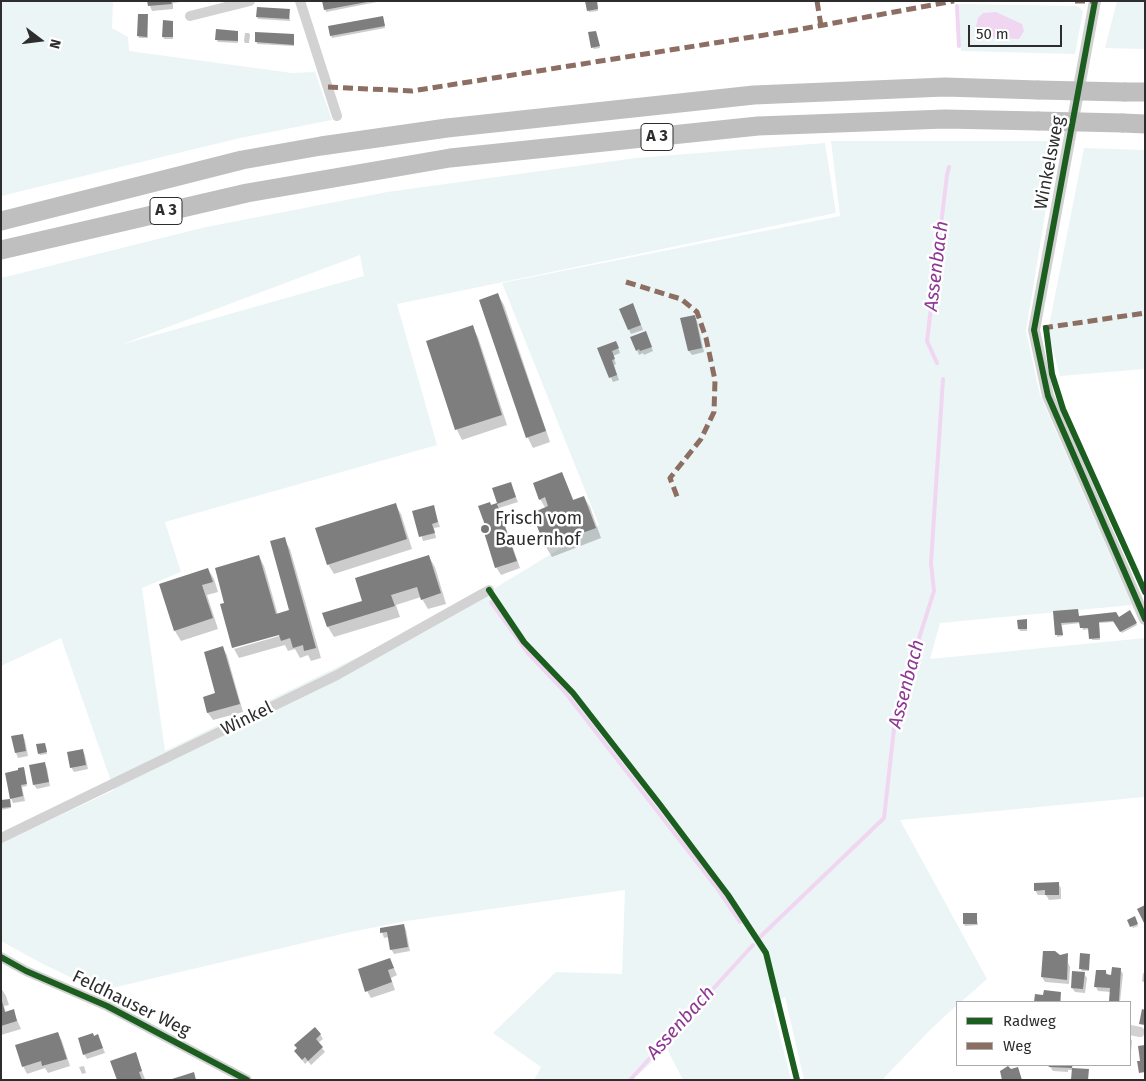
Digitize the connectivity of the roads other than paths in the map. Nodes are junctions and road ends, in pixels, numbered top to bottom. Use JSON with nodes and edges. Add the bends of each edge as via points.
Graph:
{"nodes":[{"id":1,"x":250,"y":1,"type":"edge"},
{"id":2,"x":300,"y":1,"type":"edge"},
{"id":3,"x":1095,"y":1,"type":"edge"},
{"id":4,"x":190,"y":16,"type":"dead end"},
{"id":5,"x":1145,"y":92,"type":"edge"},
{"id":6,"x":337,"y":116,"type":"dead end"},
{"id":7,"x":1145,"y":124,"type":"edge"},
{"id":8,"x":1,"y":221,"type":"edge"},
{"id":9,"x":1,"y":250,"type":"edge"},
{"id":10,"x":489,"y":590,"type":"dead end"},
{"id":11,"x":1145,"y":619,"type":"edge"},
{"id":12,"x":1,"y":838,"type":"edge"},
{"id":13,"x":1,"y":957,"type":"edge"},
{"id":14,"x":247,"y":1080,"type":"edge"}],
"edges":[{"from":1,"to":4,"type":"street"},
{"from":2,"to":6,"type":"street"},
{"from":3,"to":11,"type":"street","name":"Winkelsweg","via":[[1034,330],[1048,396]]},
{"from":5,"to":8,"type":"highway","number":"A 3","bridge":true,"via":[[945,87],[754,95],[447,128],[242,160]]},
{"from":7,"to":9,"type":"highway","number":"A 3","bridge":true,"via":[[945,119],[758,126],[450,158],[247,192]]},
{"from":10,"to":12,"type":"street","name":"Winkel","via":[[337,675]]},
{"from":13,"to":14,"type":"street","name":"Feldhauser Weg","via":[[107,1006]]}]}
